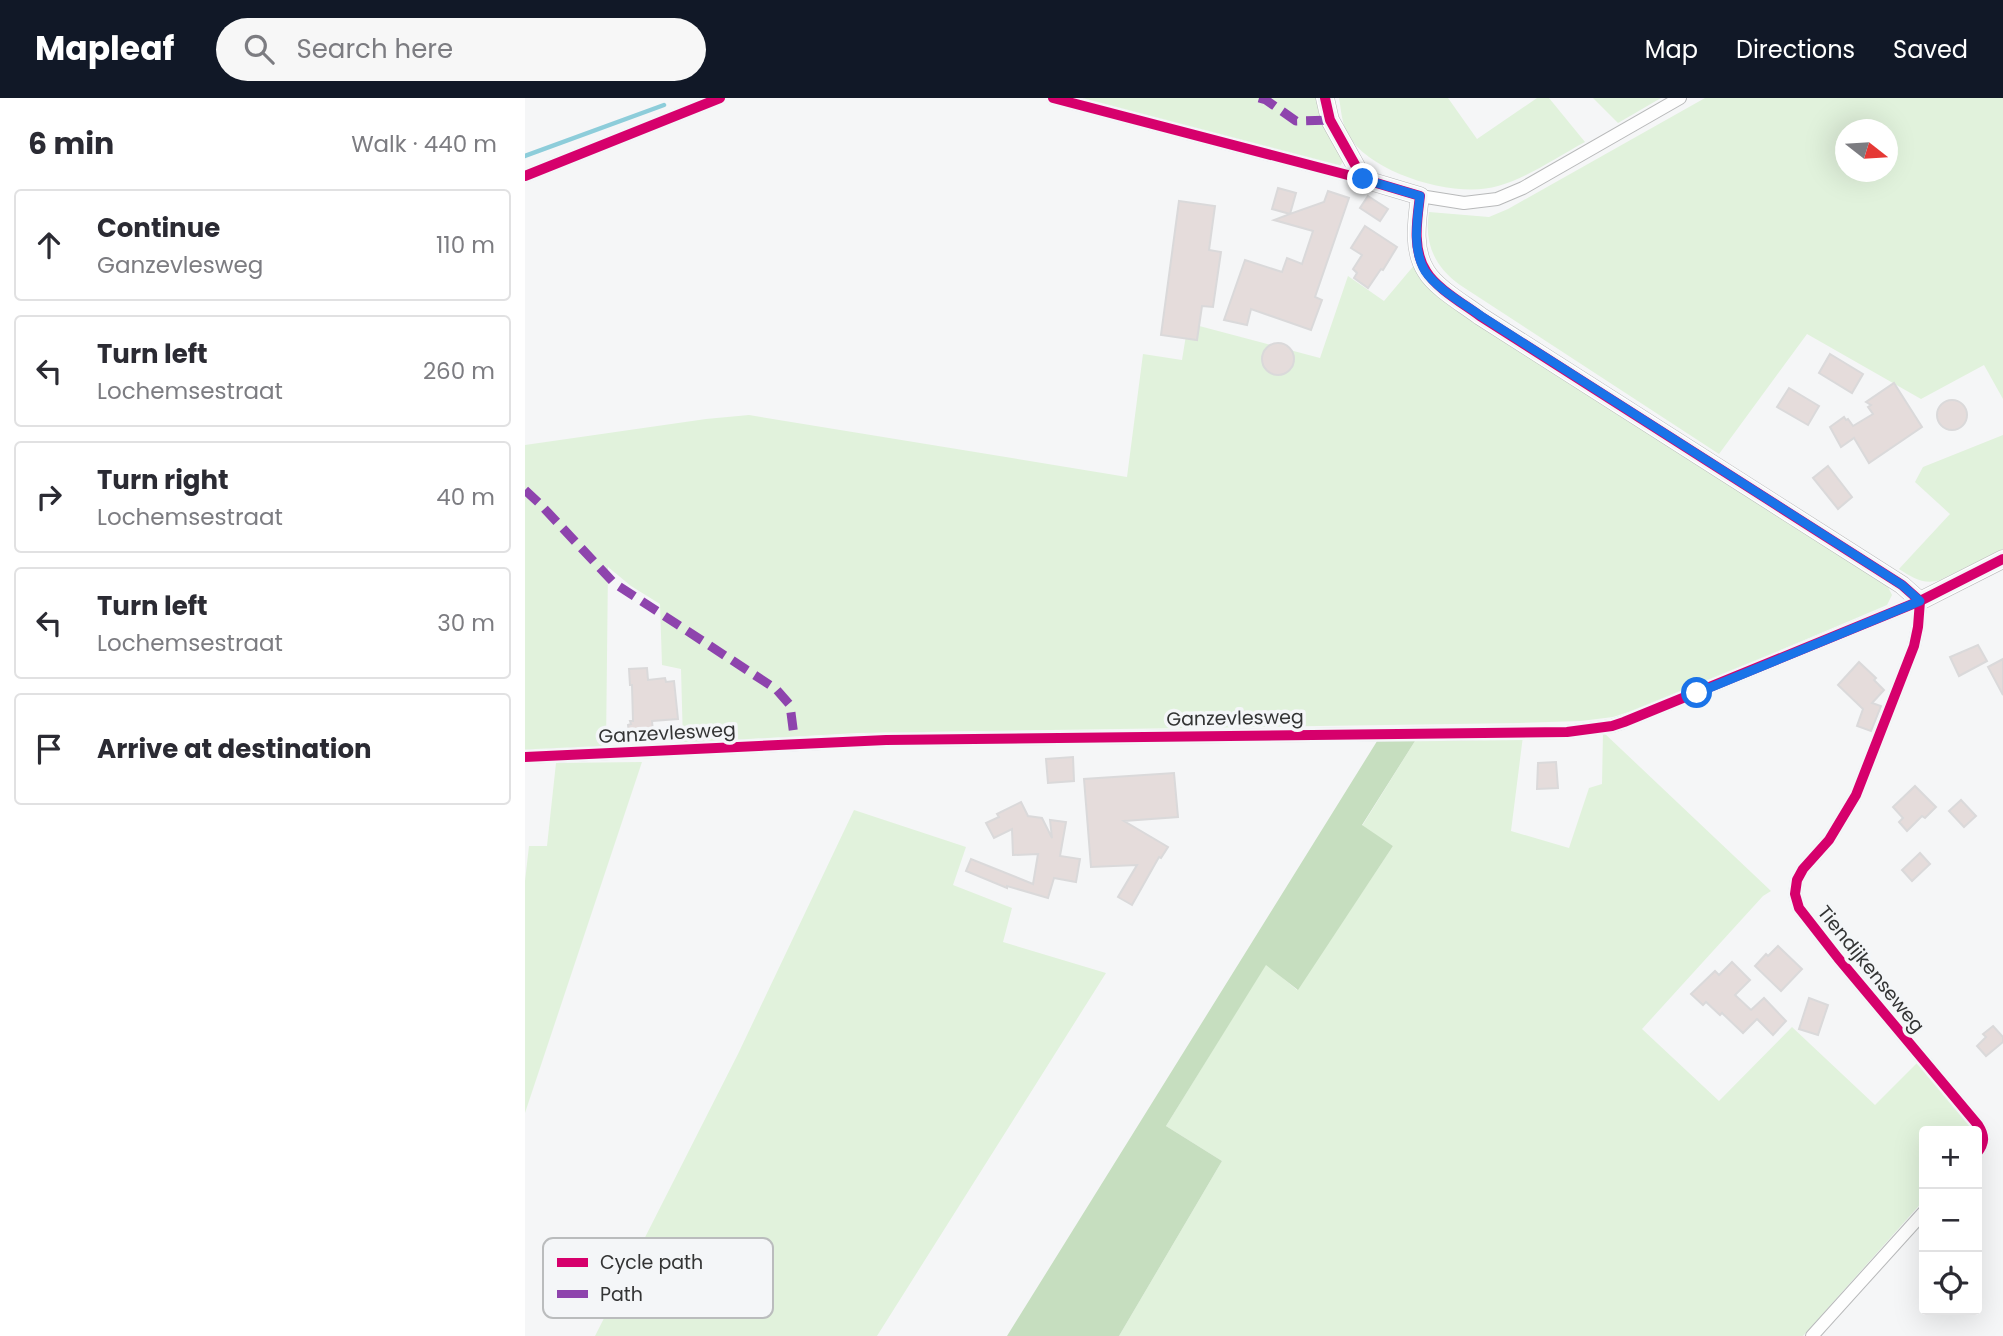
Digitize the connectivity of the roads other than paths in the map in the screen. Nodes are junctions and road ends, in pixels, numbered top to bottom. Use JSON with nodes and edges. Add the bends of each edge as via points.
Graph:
{"nodes":[{"id":1,"x":720,"y":98,"type":"edge"},
{"id":2,"x":1053,"y":98,"type":"edge"},
{"id":3,"x":1325,"y":98,"type":"edge"},
{"id":4,"x":1680,"y":98,"type":"edge"},
{"id":5,"x":525,"y":176,"type":"edge"},
{"id":6,"x":1363,"y":179,"type":"junction"},
{"id":7,"x":1420,"y":196,"type":"junction"},
{"id":8,"x":2003,"y":559,"type":"edge"},
{"id":9,"x":1920,"y":601,"type":"junction"},
{"id":10,"x":525,"y":757,"type":"edge"},
{"id":11,"x":1978,"y":1126,"type":"edge"},
{"id":12,"x":1919,"y":1218,"type":"edge"},
{"id":13,"x":1812,"y":1336,"type":"edge"}],
"edges":[{"from":1,"to":5,"type":"street"},
{"from":2,"to":6,"type":"street"},
{"from":3,"to":6,"type":"street","via":[[1330,120]]},
{"from":4,"to":7,"type":"street","via":[[1523,188],[1497,198],[1464,203]]},
{"from":6,"to":7,"type":"street"},
{"from":7,"to":9,"type":"street","via":[[1416,231],[1420,259],[1435,282]]},
{"from":8,"to":9,"type":"street"},
{"from":9,"to":10,"type":"street","name":"Ganzevlesweg","via":[[1624,722],[1591,730],[886,740]]},
{"from":9,"to":11,"type":"street","name":"Tiendijkenseweg","via":[[1914,646],[1856,795],[1829,840],[1803,869],[1795,894],[1799,908],[1838,958]]},
{"from":12,"to":13,"type":"street"}]}
